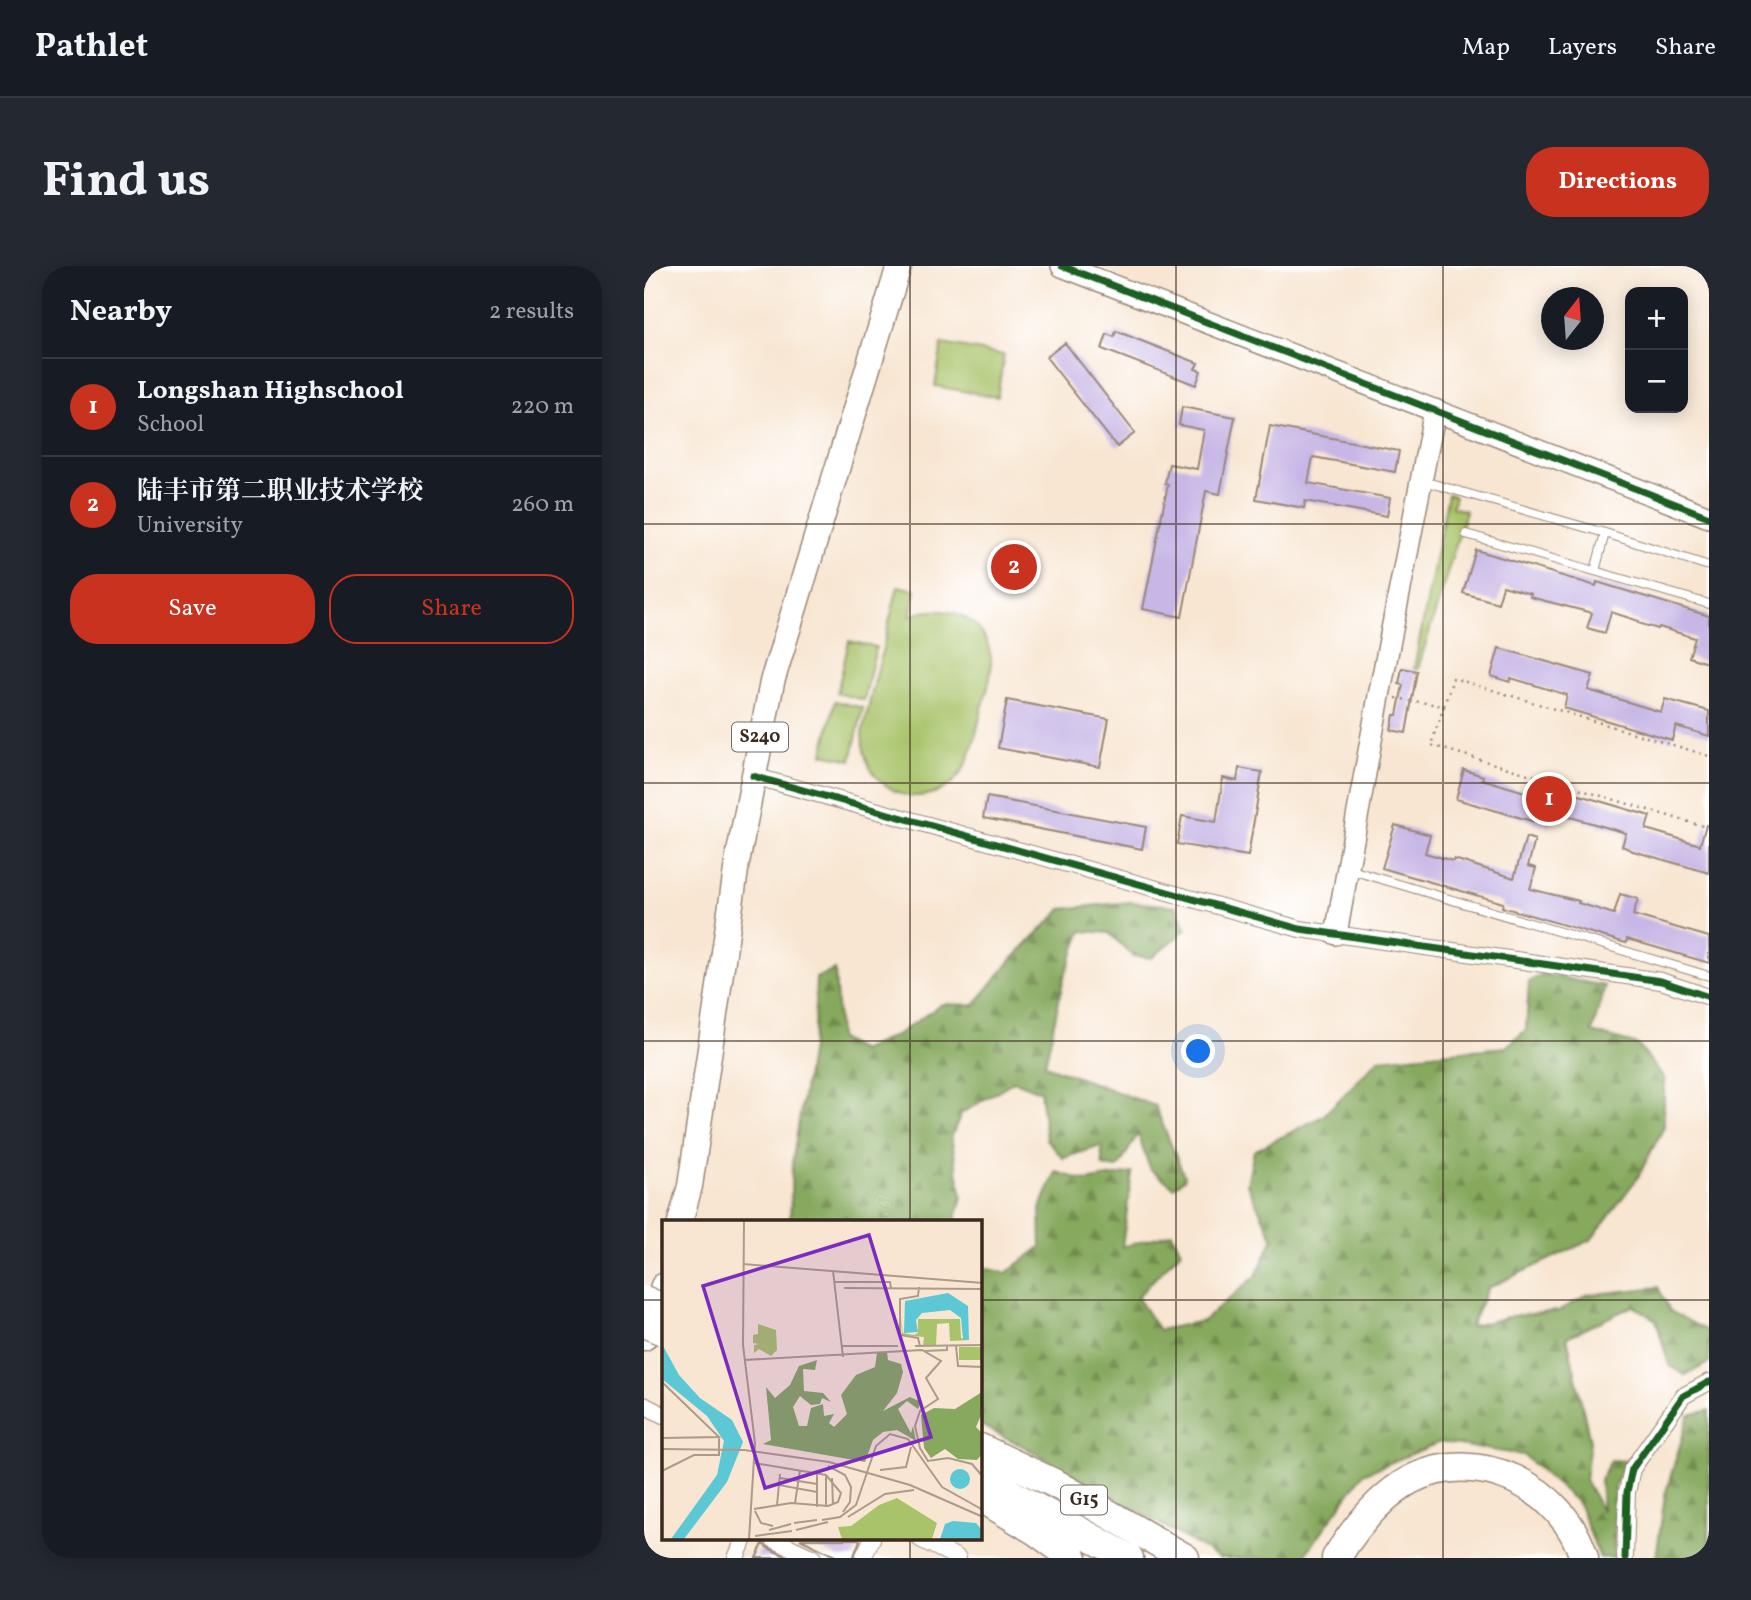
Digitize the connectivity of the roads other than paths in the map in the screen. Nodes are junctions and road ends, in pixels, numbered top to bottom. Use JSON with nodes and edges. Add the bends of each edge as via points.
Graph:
{"nodes":[{"id":1,"x":899,"y":266,"type":"edge"},
{"id":2,"x":1062,"y":266,"type":"edge"},
{"id":3,"x":1435,"y":410,"type":"junction"},
{"id":4,"x":1421,"y":481,"type":"junction"},
{"id":5,"x":1709,"y":517,"type":"edge"},
{"id":6,"x":1466,"y":534,"type":"dead end"},
{"id":7,"x":1605,"y":534,"type":"junction"},
{"id":8,"x":1709,"y":566,"type":"edge"},
{"id":9,"x":1595,"y":571,"type":"junction"},
{"id":10,"x":1709,"y":604,"type":"edge"},
{"id":11,"x":753,"y":776,"type":"junction"},
{"id":12,"x":1348,"y":869,"type":"junction"},
{"id":13,"x":1336,"y":934,"type":"junction"},
{"id":14,"x":1709,"y":976,"type":"edge"},
{"id":15,"x":1709,"y":997,"type":"edge"},
{"id":16,"x":681,"y":1220,"type":"edge"},
{"id":17,"x":662,"y":1289,"type":"edge"},
{"id":18,"x":644,"y":1300,"type":"edge"},
{"id":19,"x":662,"y":1308,"type":"edge"},
{"id":20,"x":644,"y":1323,"type":"edge"},
{"id":21,"x":662,"y":1331,"type":"edge"},
{"id":22,"x":644,"y":1338,"type":"edge"},
{"id":23,"x":1709,"y":1382,"type":"edge"},
{"id":24,"x":644,"y":1405,"type":"edge"},
{"id":25,"x":662,"y":1414,"type":"edge"},
{"id":26,"x":982,"y":1449,"type":"edge"},
{"id":27,"x":982,"y":1478,"type":"edge"},
{"id":28,"x":982,"y":1498,"type":"edge"},
{"id":29,"x":744,"y":1540,"type":"edge"},
{"id":30,"x":776,"y":1540,"type":"edge"},
{"id":31,"x":872,"y":1540,"type":"edge"},
{"id":32,"x":922,"y":1540,"type":"edge"},
{"id":33,"x":736,"y":1558,"type":"edge"},
{"id":34,"x":813,"y":1558,"type":"edge"},
{"id":35,"x":863,"y":1558,"type":"edge"},
{"id":36,"x":958,"y":1558,"type":"edge"},
{"id":37,"x":1073,"y":1558,"type":"edge"},
{"id":38,"x":1129,"y":1558,"type":"edge"},
{"id":39,"x":1185,"y":1558,"type":"edge"},
{"id":40,"x":1336,"y":1558,"type":"edge"},
{"id":41,"x":1351,"y":1558,"type":"edge"},
{"id":42,"x":1570,"y":1558,"type":"edge"},
{"id":43,"x":1584,"y":1558,"type":"edge"},
{"id":44,"x":1625,"y":1558,"type":"edge"}],
"edges":[{"from":1,"to":11,"type":"main road","number":"S240","via":[[772,682]]},
{"from":2,"to":3,"type":"street"},
{"from":3,"to":4,"type":"street"},
{"from":3,"to":5,"type":"street"},
{"from":4,"to":7,"type":"lane"},
{"from":4,"to":12,"type":"street"},
{"from":6,"to":9,"type":"lane"},
{"from":7,"to":8,"type":"lane"},
{"from":7,"to":9,"type":"lane"},
{"from":9,"to":10,"type":"lane"},
{"from":11,"to":13,"type":"street","via":[[1300,929]]},
{"from":11,"to":16,"type":"main road","number":"S240","via":[[690,1186]]},
{"from":12,"to":13,"type":"street"},
{"from":12,"to":14,"type":"lane"},
{"from":13,"to":15,"type":"street","via":[[1661,981]]},
{"from":17,"to":22,"type":"main road"},
{"from":18,"to":19,"type":"highway","bridge":true},
{"from":20,"to":21,"type":"highway","bridge":true},
{"from":23,"to":44,"type":"street","via":[[1683,1396],[1632,1469]]},
{"from":24,"to":25,"type":"street"},
{"from":26,"to":39,"type":"highway","number":"G15","via":[[1058,1485]]},
{"from":27,"to":38,"type":"highway","number":"G15"},
{"from":28,"to":37,"type":"highway"},
{"from":29,"to":33,"type":"street"},
{"from":30,"to":34,"type":"street"},
{"from":31,"to":35,"type":"street"},
{"from":32,"to":36,"type":"street"},
{"from":40,"to":43,"type":"highway","via":[[1368,1514],[1411,1480],[1450,1468],[1477,1468],[1527,1484],[1544,1496],[1571,1529]]},
{"from":41,"to":42,"type":"highway","via":[[1392,1509],[1424,1490],[1457,1481],[1492,1484],[1528,1500],[1544,1513]]}]}
